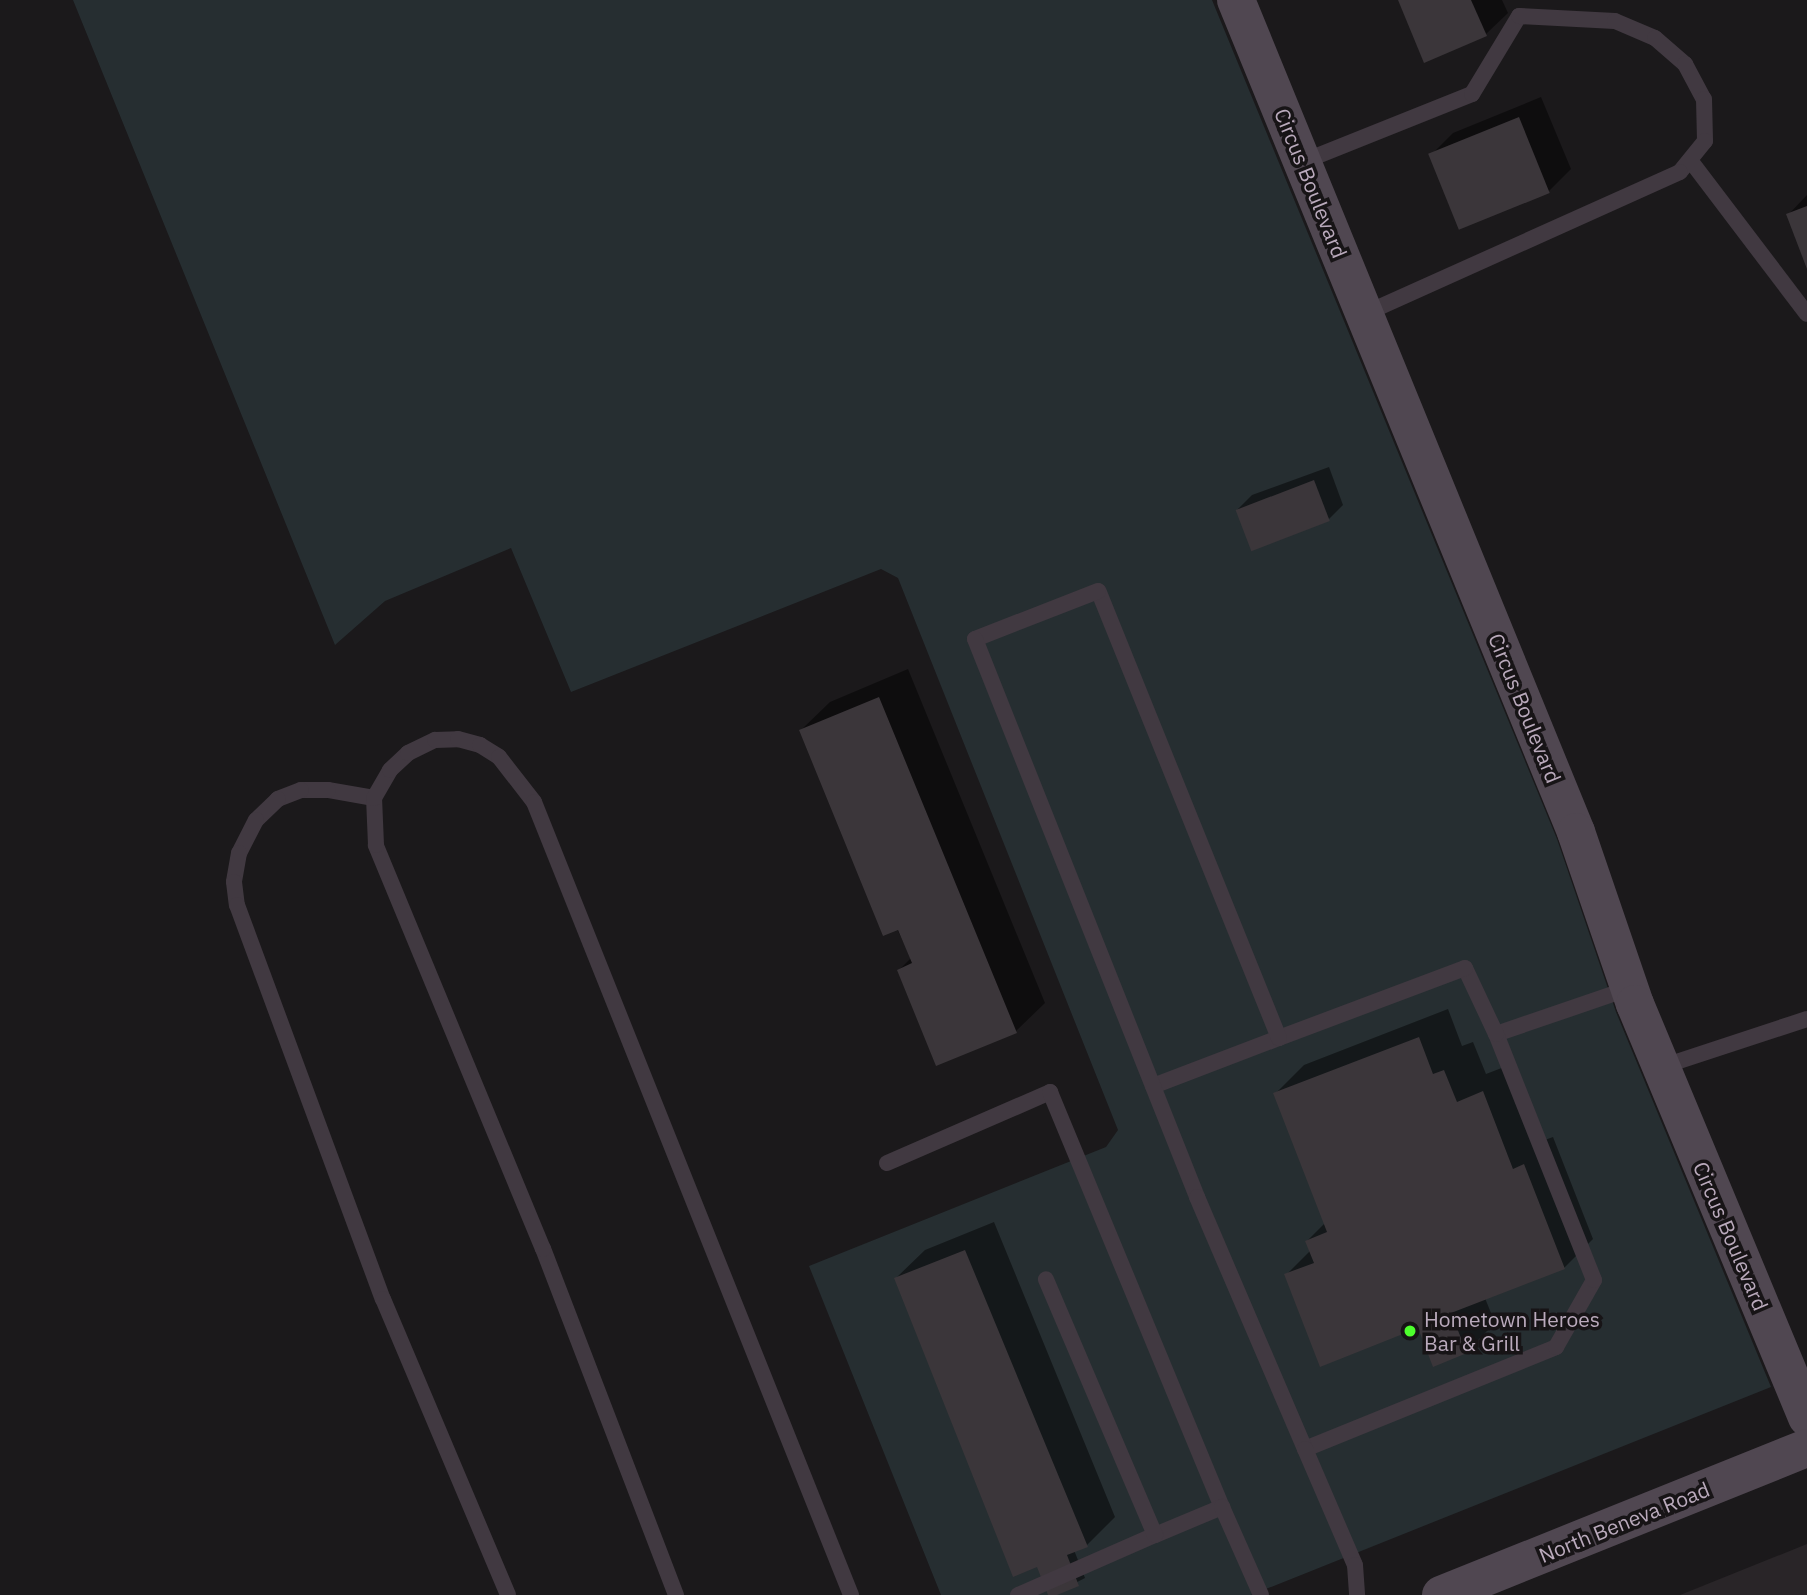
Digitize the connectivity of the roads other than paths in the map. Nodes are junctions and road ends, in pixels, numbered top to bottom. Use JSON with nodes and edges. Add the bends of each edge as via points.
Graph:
{"nodes":[{"id":1,"x":1236,"y":0,"type":"edge"},
{"id":2,"x":1690,"y":160,"type":"junction"},
{"id":3,"x":1302,"y":162,"type":"junction"},
{"id":4,"x":1364,"y":314,"type":"junction"},
{"id":5,"x":1807,"y":314,"type":"edge"},
{"id":6,"x":374,"y":798,"type":"junction"},
{"id":7,"x":1629,"y":988,"type":"junction"},
{"id":8,"x":1807,"y":1019,"type":"edge"},
{"id":9,"x":1496,"y":1034,"type":"junction"},
{"id":10,"x":1279,"y":1038,"type":"junction"},
{"id":11,"x":1661,"y":1067,"type":"junction"},
{"id":12,"x":1153,"y":1087,"type":"junction"},
{"id":13,"x":887,"y":1163,"type":"dead end"},
{"id":14,"x":1046,"y":1279,"type":"dead end"},
{"id":15,"x":1807,"y":1418,"type":"edge"},
{"id":16,"x":1807,"y":1448,"type":"edge"},
{"id":17,"x":1306,"y":1449,"type":"junction"},
{"id":18,"x":1222,"y":1507,"type":"junction"},
{"id":19,"x":1155,"y":1535,"type":"junction"},
{"id":20,"x":508,"y":1595,"type":"edge"},
{"id":21,"x":676,"y":1595,"type":"edge"},
{"id":22,"x":851,"y":1595,"type":"edge"},
{"id":23,"x":1018,"y":1595,"type":"edge"},
{"id":24,"x":1261,"y":1595,"type":"edge"},
{"id":25,"x":1357,"y":1595,"type":"edge"},
{"id":26,"x":1441,"y":1595,"type":"edge"}],
"edges":[{"from":1,"to":3,"type":"street","name":"Circus Boulevard"},
{"from":2,"to":3,"type":"lane","via":[[1704,141],[1704,99],[1685,65],[1655,38],[1615,21],[1519,16],[1472,94]]},
{"from":2,"to":4,"type":"lane","via":[[1680,172]]},
{"from":2,"to":5,"type":"lane"},
{"from":3,"to":4,"type":"street","name":"Circus Boulevard"},
{"from":4,"to":7,"type":"street","name":"Circus Boulevard","via":[[1576,832]]},
{"from":6,"to":20,"type":"lane","via":[[301,790],[278,799],[256,820],[239,853],[234,882],[237,905],[383,1299]]},
{"from":6,"to":21,"type":"lane","via":[[376,845],[543,1249]]},
{"from":6,"to":22,"type":"lane","via":[[390,770],[408,753],[435,740],[458,739],[480,744],[499,757],[534,803]]},
{"from":7,"to":9,"type":"lane"},
{"from":7,"to":11,"type":"street","name":"Circus Boulevard"},
{"from":8,"to":11,"type":"lane"},
{"from":9,"to":10,"type":"lane","via":[[1465,968]]},
{"from":9,"to":17,"type":"lane","via":[[1594,1280],[1556,1347]]},
{"from":10,"to":12,"type":"lane"},
{"from":10,"to":12,"type":"lane","via":[[1098,592],[975,639]]},
{"from":11,"to":15,"type":"street","name":"Circus Boulevard"},
{"from":12,"to":17,"type":"lane"},
{"from":13,"to":18,"type":"lane","via":[[1050,1092]]},
{"from":14,"to":19,"type":"lane"},
{"from":16,"to":26,"type":"street","name":"North Beneva Road"},
{"from":17,"to":25,"type":"lane","via":[[1355,1565]]},
{"from":18,"to":19,"type":"lane"},
{"from":18,"to":24,"type":"lane"},
{"from":19,"to":23,"type":"lane"}]}
